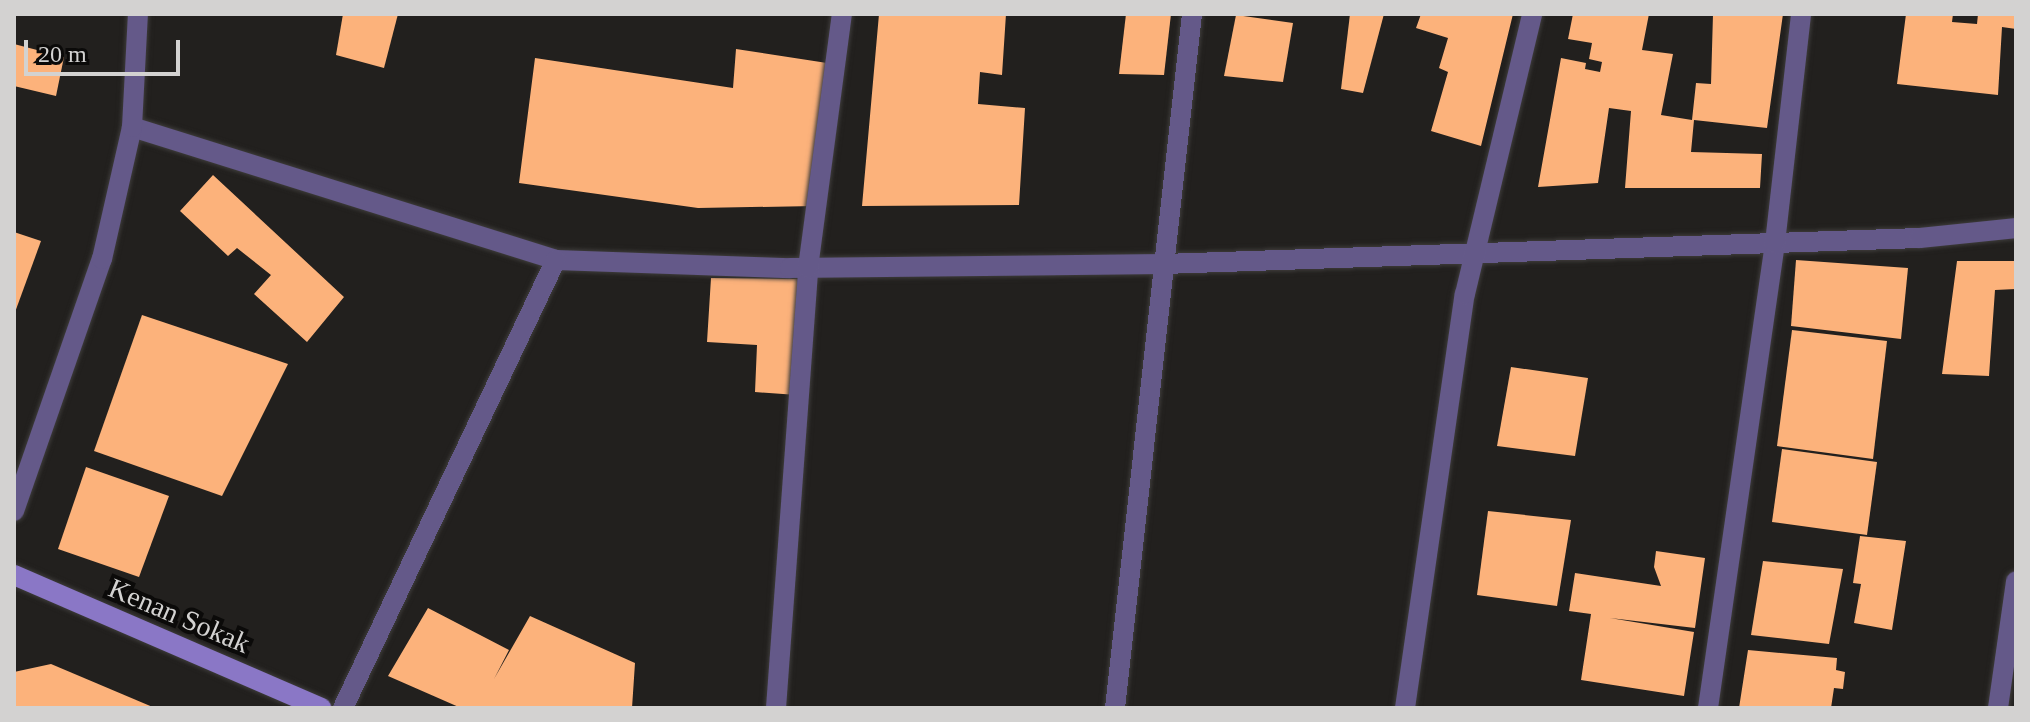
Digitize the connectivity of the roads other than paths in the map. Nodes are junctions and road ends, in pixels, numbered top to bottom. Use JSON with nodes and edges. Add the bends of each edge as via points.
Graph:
{"nodes":[{"id":1,"x":138,"y":14,"type":"edge"},
{"id":2,"x":842,"y":14,"type":"edge"},
{"id":3,"x":1192,"y":14,"type":"edge"},
{"id":4,"x":1532,"y":14,"type":"edge"},
{"id":5,"x":1801,"y":14,"type":"edge"},
{"id":6,"x":132,"y":127,"type":"junction"},
{"id":7,"x":2016,"y":228,"type":"edge"},
{"id":8,"x":1775,"y":243,"type":"junction"},
{"id":9,"x":1475,"y":253,"type":"junction"},
{"id":10,"x":556,"y":260,"type":"junction"},
{"id":11,"x":1164,"y":264,"type":"junction"},
{"id":12,"x":808,"y":268,"type":"junction"},
{"id":13,"x":14,"y":511,"type":"edge"},
{"id":14,"x":14,"y":575,"type":"edge"},
{"id":15,"x":2016,"y":581,"type":"edge"},
{"id":16,"x":322,"y":708,"type":"edge"},
{"id":17,"x":343,"y":708,"type":"edge"},
{"id":18,"x":776,"y":708,"type":"edge"},
{"id":19,"x":1115,"y":708,"type":"edge"},
{"id":20,"x":1405,"y":708,"type":"edge"},
{"id":21,"x":1708,"y":708,"type":"edge"},
{"id":22,"x":1998,"y":708,"type":"edge"}],
"edges":[{"from":1,"to":6,"type":"street"},
{"from":2,"to":12,"type":"street"},
{"from":3,"to":11,"type":"street"},
{"from":4,"to":9,"type":"street"},
{"from":5,"to":8,"type":"street"},
{"from":6,"to":10,"type":"street"},
{"from":6,"to":13,"type":"street","via":[[102,259]]},
{"from":7,"to":8,"type":"street"},
{"from":8,"to":9,"type":"street"},
{"from":8,"to":21,"type":"street"},
{"from":9,"to":11,"type":"street"},
{"from":9,"to":20,"type":"street"},
{"from":10,"to":12,"type":"street"},
{"from":10,"to":17,"type":"street"},
{"from":11,"to":12,"type":"street"},
{"from":11,"to":19,"type":"street"},
{"from":12,"to":18,"type":"street"},
{"from":14,"to":16,"type":"street","name":"Kenan Sokak"},
{"from":15,"to":22,"type":"street"}]}
